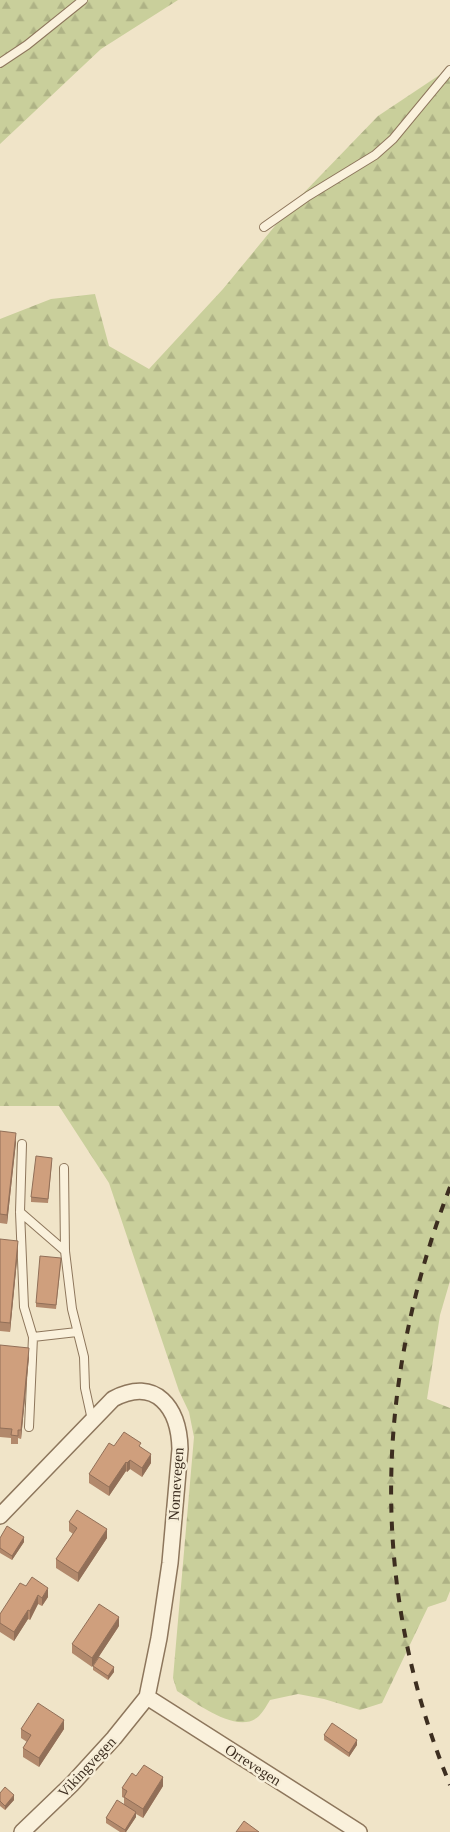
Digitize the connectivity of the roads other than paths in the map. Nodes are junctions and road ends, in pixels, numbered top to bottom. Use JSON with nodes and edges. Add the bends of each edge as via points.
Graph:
{"nodes":[{"id":1,"x":83,"y":0,"type":"edge"},
{"id":2,"x":0,"y":63,"type":"edge"},
{"id":3,"x":450,"y":70,"type":"edge"},
{"id":4,"x":264,"y":227,"type":"dead end"},
{"id":5,"x":22,"y":1144,"type":"dead end"},
{"id":6,"x":64,"y":1168,"type":"dead end"},
{"id":7,"x":20,"y":1212,"type":"junction"},
{"id":8,"x":65,"y":1251,"type":"junction"},
{"id":9,"x":77,"y":1332,"type":"junction"},
{"id":10,"x":33,"y":1337,"type":"junction"},
{"id":11,"x":92,"y":1420,"type":"junction"},
{"id":12,"x":29,"y":1427,"type":"dead end"},
{"id":13,"x":0,"y":1516,"type":"edge"},
{"id":14,"x":147,"y":1696,"type":"junction"},
{"id":15,"x":22,"y":1832,"type":"edge"},
{"id":16,"x":359,"y":1832,"type":"edge"}],
"edges":[{"from":1,"to":2,"type":"lane","via":[[28,45]]},
{"from":3,"to":4,"type":"lane","via":[[393,139],[375,155]]},
{"from":5,"to":7,"type":"lane"},
{"from":6,"to":8,"type":"lane"},
{"from":7,"to":8,"type":"lane"},
{"from":7,"to":10,"type":"lane","via":[[24,1306]]},
{"from":8,"to":9,"type":"lane"},
{"from":9,"to":10,"type":"lane"},
{"from":9,"to":11,"type":"lane","via":[[84,1357],[84,1388]]},
{"from":10,"to":12,"type":"lane"},
{"from":11,"to":13,"type":"street","name":"Nornevegen"},
{"from":11,"to":14,"type":"street","name":"Nornevegen","via":[[114,1399],[127,1392],[150,1393],[169,1408],[179,1433],[170,1563],[160,1638]]},
{"from":14,"to":15,"type":"street","name":"Vikingvegen","via":[[72,1784]]},
{"from":14,"to":16,"type":"street","name":"Orrevegen"}]}
